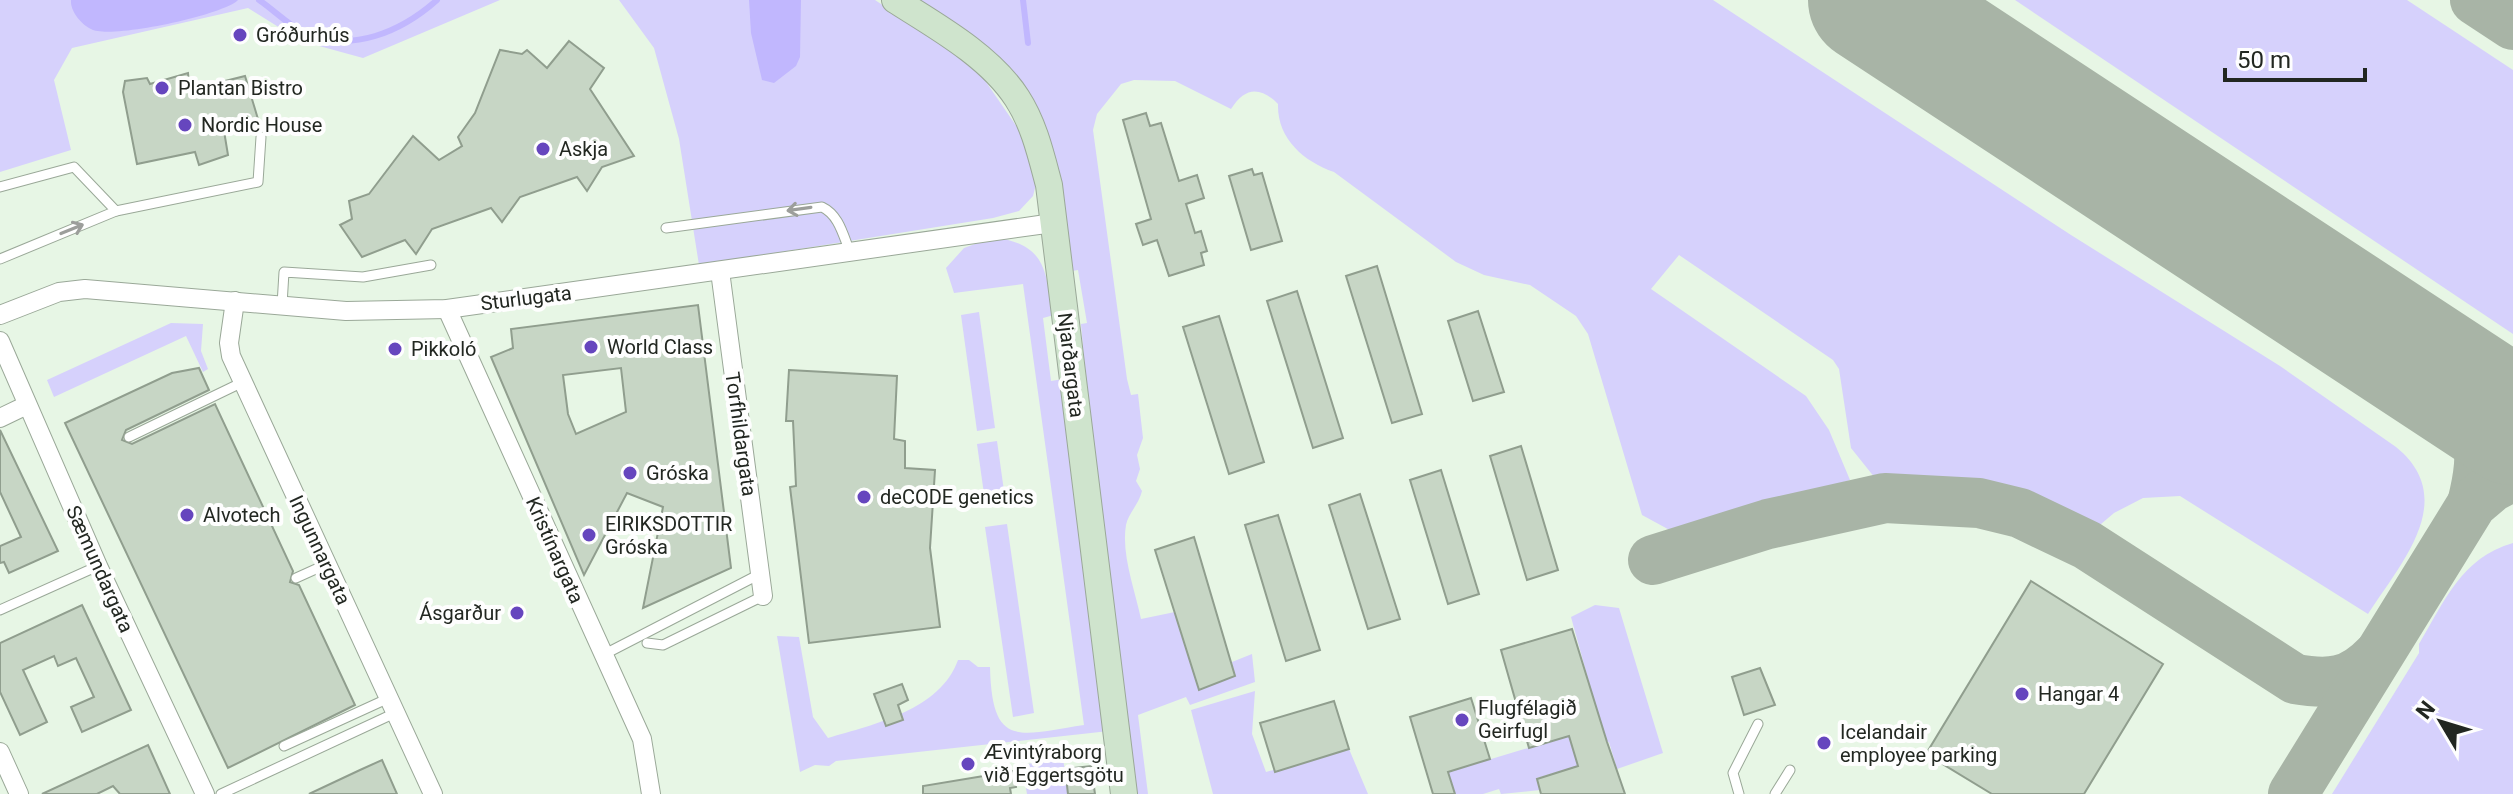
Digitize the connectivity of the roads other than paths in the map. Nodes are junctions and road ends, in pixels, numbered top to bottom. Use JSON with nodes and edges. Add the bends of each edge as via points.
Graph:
{"nodes":[{"id":1,"x":895,"y":0,"type":"edge"},
{"id":2,"x":261,"y":137,"type":"dead end"},
{"id":3,"x":0,"y":187,"type":"edge"},
{"id":4,"x":116,"y":211,"type":"junction"},
{"id":5,"x":1053,"y":223,"type":"junction"},
{"id":6,"x":666,"y":228,"type":"dead end"},
{"id":7,"x":850,"y":252,"type":"junction"},
{"id":8,"x":0,"y":259,"type":"edge"},
{"id":9,"x":431,"y":265,"type":"dead end"},
{"id":10,"x":720,"y":271,"type":"junction"},
{"id":11,"x":235,"y":301,"type":"junction"},
{"id":12,"x":282,"y":305,"type":"junction"},
{"id":13,"x":447,"y":309,"type":"junction"},
{"id":14,"x":0,"y":315,"type":"edge"},
{"id":15,"x":0,"y":341,"type":"edge"},
{"id":16,"x":243,"y":382,"type":"junction"},
{"id":17,"x":27,"y":405,"type":"junction"},
{"id":18,"x":0,"y":418,"type":"edge"},
{"id":19,"x":129,"y":437,"type":"dead end"},
{"id":20,"x":327,"y":564,"type":"junction"},
{"id":21,"x":98,"y":566,"type":"junction"},
{"id":22,"x":760,"y":574,"type":"junction"},
{"id":23,"x":296,"y":578,"type":"dead end"},
{"id":24,"x":763,"y":596,"type":"joint"},
{"id":25,"x":0,"y":610,"type":"edge"},
{"id":26,"x":647,"y":643,"type":"dead end"},
{"id":27,"x":603,"y":655,"type":"junction"},
{"id":28,"x":392,"y":705,"type":"junction"},
{"id":29,"x":1758,"y":724,"type":"dead end"},
{"id":30,"x":284,"y":746,"type":"dead end"},
{"id":31,"x":0,"y":752,"type":"edge"},
{"id":32,"x":1790,"y":770,"type":"dead end"},
{"id":33,"x":19,"y":794,"type":"edge"},
{"id":34,"x":205,"y":794,"type":"edge"},
{"id":35,"x":221,"y":794,"type":"edge"},
{"id":36,"x":433,"y":794,"type":"edge"},
{"id":37,"x":651,"y":794,"type":"edge"},
{"id":38,"x":1124,"y":794,"type":"edge"},
{"id":39,"x":1739,"y":794,"type":"edge"},
{"id":40,"x":1775,"y":794,"type":"edge"}],
"edges":[{"from":1,"to":5,"type":"main road","name":"Njarðargata","via":[[968,51],[1016,96],[1040,151]]},
{"from":2,"to":4,"type":"lane","via":[[258,182]]},
{"from":3,"to":4,"type":"lane","via":[[74,167]]},
{"from":8,"to":4,"type":"lane","one_way":true},
{"from":5,"to":7,"type":"street","name":"Sturlugata"},
{"from":5,"to":38,"type":"main road","name":"Njarðargata"},
{"from":7,"to":6,"type":"lane","one_way":true,"via":[[838,221],[822,207]]},
{"from":7,"to":10,"type":"street","name":"Sturlugata"},
{"from":9,"to":12,"type":"lane","via":[[363,277],[284,272]]},
{"from":10,"to":13,"type":"street","name":"Sturlugata"},
{"from":10,"to":22,"type":"street","name":"Torfhildargata"},
{"from":11,"to":12,"type":"street","name":"Sturlugata"},
{"from":11,"to":14,"type":"street","name":"Sturlugata","via":[[85,289],[59,292]]},
{"from":11,"to":16,"type":"street","name":"Ingunnargata","via":[[229,343]]},
{"from":12,"to":13,"type":"street","name":"Sturlugata","via":[[346,311]]},
{"from":13,"to":27,"type":"street","name":"Kristínargata"},
{"from":15,"to":17,"type":"street","name":"Sæmundargata"},
{"from":16,"to":19,"type":"lane"},
{"from":16,"to":20,"type":"street","name":"Ingunnargata"},
{"from":17,"to":18,"type":"street"},
{"from":17,"to":21,"type":"street","name":"Sæmundargata"},
{"from":20,"to":23,"type":"lane"},
{"from":20,"to":28,"type":"street","name":"Ingunnargata"},
{"from":21,"to":25,"type":"lane"},
{"from":21,"to":34,"type":"street","name":"Sæmundargata"},
{"from":22,"to":24,"type":"street","name":"Torfhildargata"},
{"from":22,"to":27,"type":"lane"},
{"from":24,"to":26,"type":"lane","via":[[663,645]]},
{"from":27,"to":37,"type":"street","name":"Kristínargata","via":[[642,739]]},
{"from":28,"to":30,"type":"lane"},
{"from":28,"to":35,"type":"lane"},
{"from":28,"to":36,"type":"street","name":"Ingunnargata"},
{"from":29,"to":39,"type":"lane","via":[[1733,773]]},
{"from":31,"to":33,"type":"street"},
{"from":32,"to":40,"type":"lane"}]}
